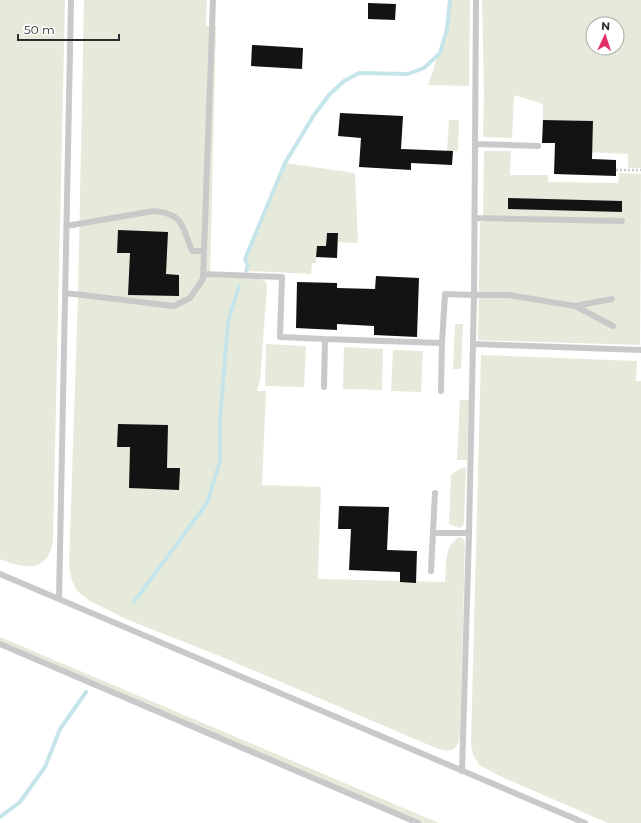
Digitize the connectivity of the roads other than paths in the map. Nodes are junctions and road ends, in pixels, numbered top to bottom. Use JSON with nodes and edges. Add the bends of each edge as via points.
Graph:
{"nodes":[{"id":1,"x":71,"y":0,"type":"edge"},
{"id":2,"x":213,"y":0,"type":"edge"},
{"id":3,"x":476,"y":0,"type":"edge"},
{"id":4,"x":475,"y":144,"type":"junction"},
{"id":5,"x":538,"y":146,"type":"dead end"},
{"id":6,"x":475,"y":218,"type":"junction"},
{"id":7,"x":622,"y":221,"type":"dead end"},
{"id":8,"x":66,"y":226,"type":"junction"},
{"id":9,"x":204,"y":251,"type":"junction"},
{"id":10,"x":203,"y":274,"type":"junction"},
{"id":11,"x":65,"y":293,"type":"junction"},
{"id":12,"x":474,"y":295,"type":"junction"},
{"id":13,"x":612,"y":299,"type":"dead end"},
{"id":14,"x":575,"y":306,"type":"junction"},
{"id":15,"x":613,"y":326,"type":"dead end"},
{"id":16,"x":325,"y":339,"type":"junction"},
{"id":17,"x":442,"y":343,"type":"junction"},
{"id":18,"x":473,"y":344,"type":"junction"},
{"id":19,"x":641,"y":350,"type":"edge"},
{"id":20,"x":324,"y":387,"type":"dead end"},
{"id":21,"x":440,"y":391,"type":"dead end"},
{"id":22,"x":434,"y":494,"type":"dead end"},
{"id":23,"x":433,"y":533,"type":"junction"},
{"id":24,"x":469,"y":534,"type":"junction"},
{"id":25,"x":431,"y":572,"type":"dead end"},
{"id":26,"x":0,"y":574,"type":"edge"},
{"id":27,"x":58,"y":599,"type":"junction"},
{"id":28,"x":0,"y":644,"type":"edge"},
{"id":29,"x":462,"y":771,"type":"junction"},
{"id":30,"x":418,"y":823,"type":"edge"},
{"id":31,"x":585,"y":823,"type":"edge"}],
"edges":[{"from":1,"to":8,"type":"lane"},
{"from":2,"to":9,"type":"lane"},
{"from":3,"to":4,"type":"lane"},
{"from":4,"to":5,"type":"lane"},
{"from":4,"to":6,"type":"lane"},
{"from":6,"to":7,"type":"lane"},
{"from":6,"to":12,"type":"lane"},
{"from":8,"to":9,"type":"lane","via":[[154,211],[168,213],[180,220],[192,251]]},
{"from":8,"to":11,"type":"lane"},
{"from":9,"to":10,"type":"lane"},
{"from":10,"to":11,"type":"lane","via":[[203,279],[190,298],[174,306]]},
{"from":10,"to":16,"type":"lane","via":[[282,276],[280,337]]},
{"from":11,"to":27,"type":"lane"},
{"from":12,"to":14,"type":"lane","via":[[508,295]]},
{"from":12,"to":17,"type":"lane","via":[[444,294]]},
{"from":12,"to":18,"type":"lane"},
{"from":13,"to":14,"type":"lane"},
{"from":14,"to":15,"type":"lane"},
{"from":16,"to":17,"type":"lane"},
{"from":16,"to":20,"type":"lane"},
{"from":17,"to":21,"type":"lane"},
{"from":18,"to":19,"type":"lane"},
{"from":18,"to":24,"type":"lane"},
{"from":22,"to":23,"type":"lane"},
{"from":23,"to":24,"type":"lane"},
{"from":23,"to":25,"type":"lane"},
{"from":24,"to":29,"type":"lane"},
{"from":26,"to":27,"type":"lane"},
{"from":27,"to":29,"type":"lane"},
{"from":28,"to":30,"type":"lane"},
{"from":29,"to":31,"type":"lane"}]}
